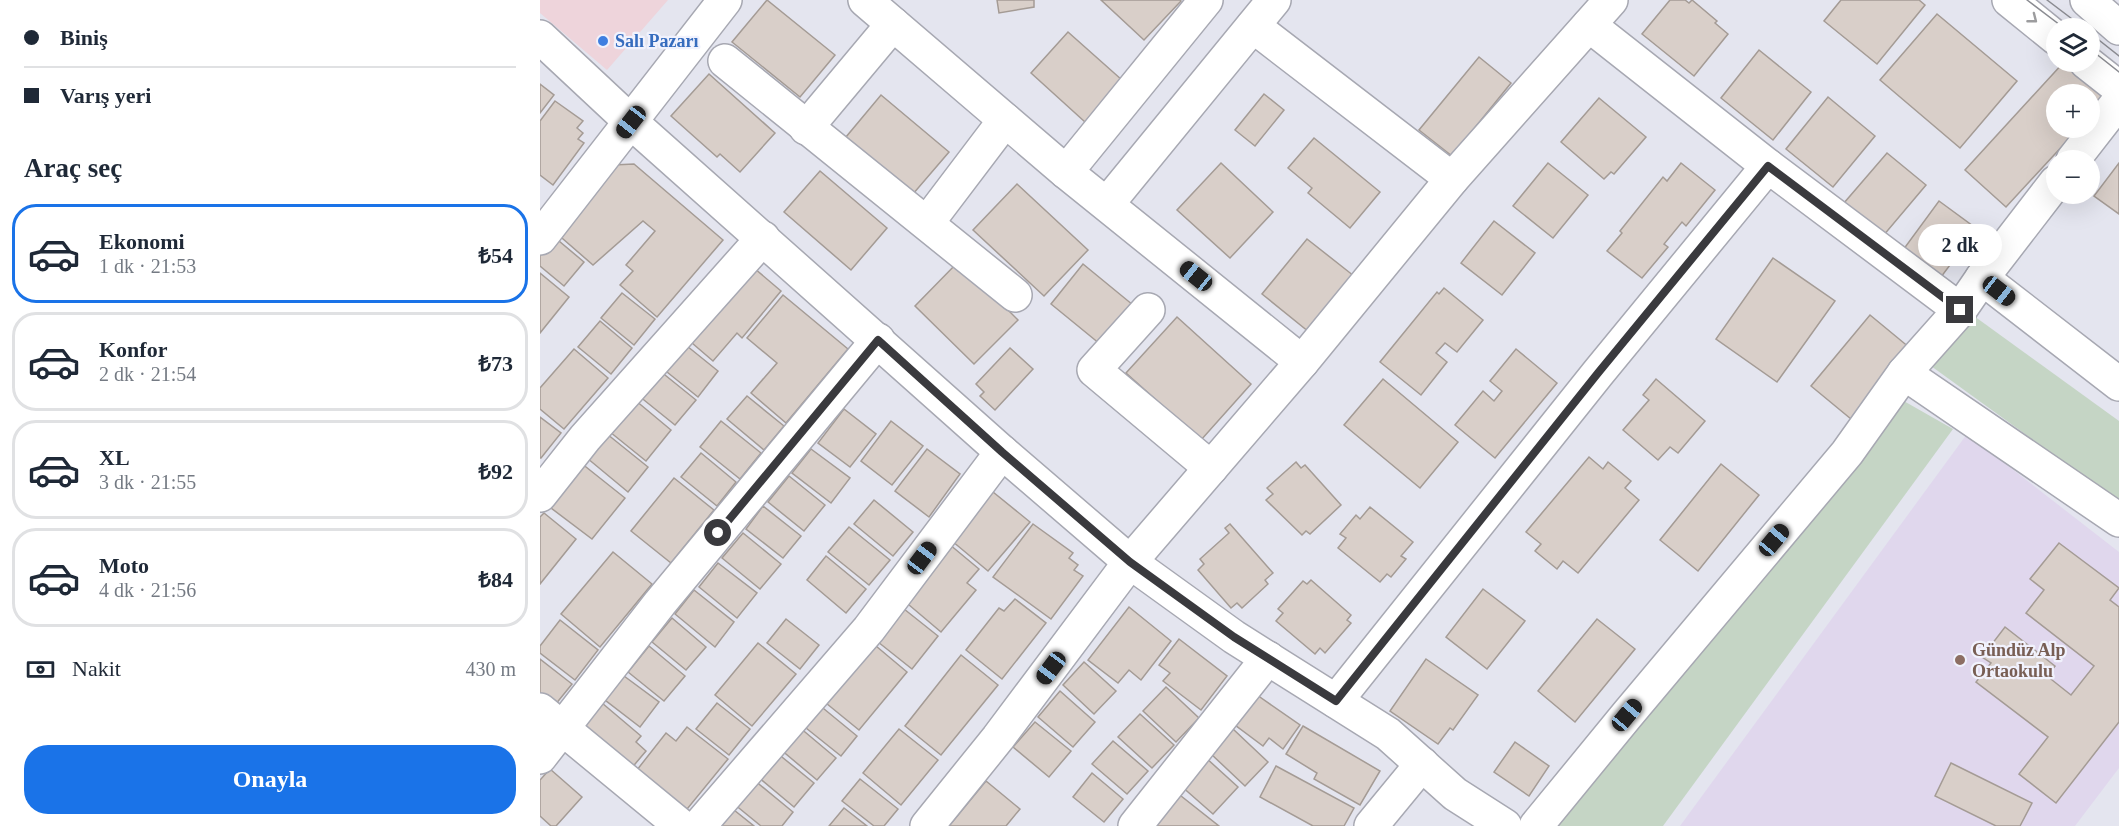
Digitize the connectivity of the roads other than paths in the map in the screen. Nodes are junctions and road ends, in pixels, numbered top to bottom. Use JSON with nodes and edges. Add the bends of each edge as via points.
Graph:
{"nodes":[{"id":1,"x":725,"y":0,"type":"edge"},
{"id":2,"x":865,"y":0,"type":"edge"},
{"id":3,"x":1206,"y":0,"type":"edge"},
{"id":4,"x":1274,"y":0,"type":"edge"},
{"id":5,"x":1611,"y":0,"type":"edge"},
{"id":6,"x":2009,"y":0,"type":"edge"},
{"id":7,"x":2087,"y":0,"type":"edge"},
{"id":8,"x":893,"y":24,"type":"junction"},
{"id":9,"x":1589,"y":25,"type":"junction"},
{"id":10,"x":1253,"y":26,"type":"junction"},
{"id":11,"x":2119,"y":28,"type":"edge"},
{"id":12,"x":2046,"y":30,"type":"edge"},
{"id":13,"x":540,"y":37,"type":"edge"},
{"id":14,"x":725,"y":61,"type":"dead end"},
{"id":15,"x":2099,"y":72,"type":"edge"},
{"id":16,"x":2119,"y":87,"type":"edge"},
{"id":17,"x":2119,"y":100,"type":"edge"},
{"id":18,"x":1005,"y":120,"type":"junction"},
{"id":19,"x":631,"y":122,"type":"junction"},
{"id":20,"x":806,"y":128,"type":"junction"},
{"id":21,"x":2081,"y":150,"type":"edge"},
{"id":22,"x":1768,"y":166,"type":"junction"},
{"id":23,"x":1066,"y":172,"type":"junction"},
{"id":24,"x":1452,"y":179,"type":"junction"},
{"id":25,"x":2046,"y":195,"type":"edge"},
{"id":26,"x":1107,"y":204,"type":"junction"},
{"id":27,"x":927,"y":223,"type":"junction"},
{"id":28,"x":540,"y":238,"type":"edge"},
{"id":29,"x":763,"y":238,"type":"junction"},
{"id":30,"x":1982,"y":278,"type":"junction"},
{"id":31,"x":1015,"y":295,"type":"dead end"},
{"id":32,"x":1148,"y":310,"type":"dead end"},
{"id":33,"x":1960,"y":310,"type":"junction"},
{"id":34,"x":878,"y":340,"type":"junction"},
{"id":35,"x":1302,"y":362,"type":"junction"},
{"id":36,"x":1904,"y":373,"type":"junction"},
{"id":37,"x":2119,"y":384,"type":"edge"},
{"id":38,"x":1002,"y":452,"type":"junction"},
{"id":39,"x":1211,"y":468,"type":"junction"},
{"id":40,"x":540,"y":495,"type":"edge"},
{"id":41,"x":2119,"y":520,"type":"edge"},
{"id":42,"x":1130,"y":562,"type":"junction"},
{"id":43,"x":1268,"y":658,"type":"junction"},
{"id":44,"x":1336,"y":701,"type":"junction"},
{"id":45,"x":551,"y":718,"type":"edge"},
{"id":46,"x":540,"y":757,"type":"edge"},
{"id":47,"x":1422,"y":764,"type":"junction"},
{"id":48,"x":681,"y":826,"type":"edge"},
{"id":49,"x":699,"y":826,"type":"edge"},
{"id":50,"x":927,"y":826,"type":"edge"},
{"id":51,"x":1135,"y":826,"type":"edge"},
{"id":52,"x":1371,"y":826,"type":"edge"},
{"id":53,"x":1505,"y":826,"type":"edge"},
{"id":54,"x":1536,"y":826,"type":"edge"}],
"edges":[{"from":1,"to":19,"type":"street"},
{"from":2,"to":8,"type":"street"},
{"from":3,"to":23,"type":"street"},
{"from":4,"to":10,"type":"street"},
{"from":5,"to":9,"type":"street"},
{"from":6,"to":12,"type":"street","one_way":true},
{"from":7,"to":11,"type":"street"},
{"from":8,"to":18,"type":"street"},
{"from":8,"to":20,"type":"street"},
{"from":9,"to":22,"type":"street"},
{"from":9,"to":24,"type":"street"},
{"from":10,"to":24,"type":"street"},
{"from":10,"to":26,"type":"street"},
{"from":13,"to":19,"type":"street"},
{"from":14,"to":20,"type":"street"},
{"from":15,"to":16,"type":"street"},
{"from":17,"to":21,"type":"street"},
{"from":18,"to":23,"type":"street"},
{"from":18,"to":27,"type":"street"},
{"from":19,"to":28,"type":"street"},
{"from":19,"to":29,"type":"street"},
{"from":20,"to":27,"type":"street"},
{"from":22,"to":33,"type":"street"},
{"from":22,"to":44,"type":"street"},
{"from":23,"to":26,"type":"street"},
{"from":24,"to":35,"type":"street"},
{"from":25,"to":30,"type":"street"},
{"from":26,"to":35,"type":"street"},
{"from":27,"to":31,"type":"street"},
{"from":29,"to":34,"type":"street"},
{"from":29,"to":40,"type":"street","via":[[585,438]]},
{"from":30,"to":33,"type":"street"},
{"from":30,"to":37,"type":"street"},
{"from":32,"to":39,"type":"street","via":[[1094,370]]},
{"from":33,"to":36,"type":"street"},
{"from":34,"to":38,"type":"street"},
{"from":34,"to":45,"type":"street","via":[[660,603]]},
{"from":35,"to":39,"type":"street"},
{"from":36,"to":41,"type":"street"},
{"from":36,"to":54,"type":"street","via":[[1847,453]]},
{"from":38,"to":42,"type":"street"},
{"from":38,"to":49,"type":"street","via":[[869,629]]},
{"from":39,"to":42,"type":"street"},
{"from":42,"to":43,"type":"street"},
{"from":42,"to":50,"type":"street"},
{"from":43,"to":44,"type":"street"},
{"from":43,"to":51,"type":"street"},
{"from":44,"to":47,"type":"street","via":[[1388,734]]},
{"from":45,"to":46,"type":"street"},
{"from":45,"to":48,"type":"street"},
{"from":47,"to":52,"type":"street"},
{"from":47,"to":53,"type":"street","via":[[1455,794]]}]}
